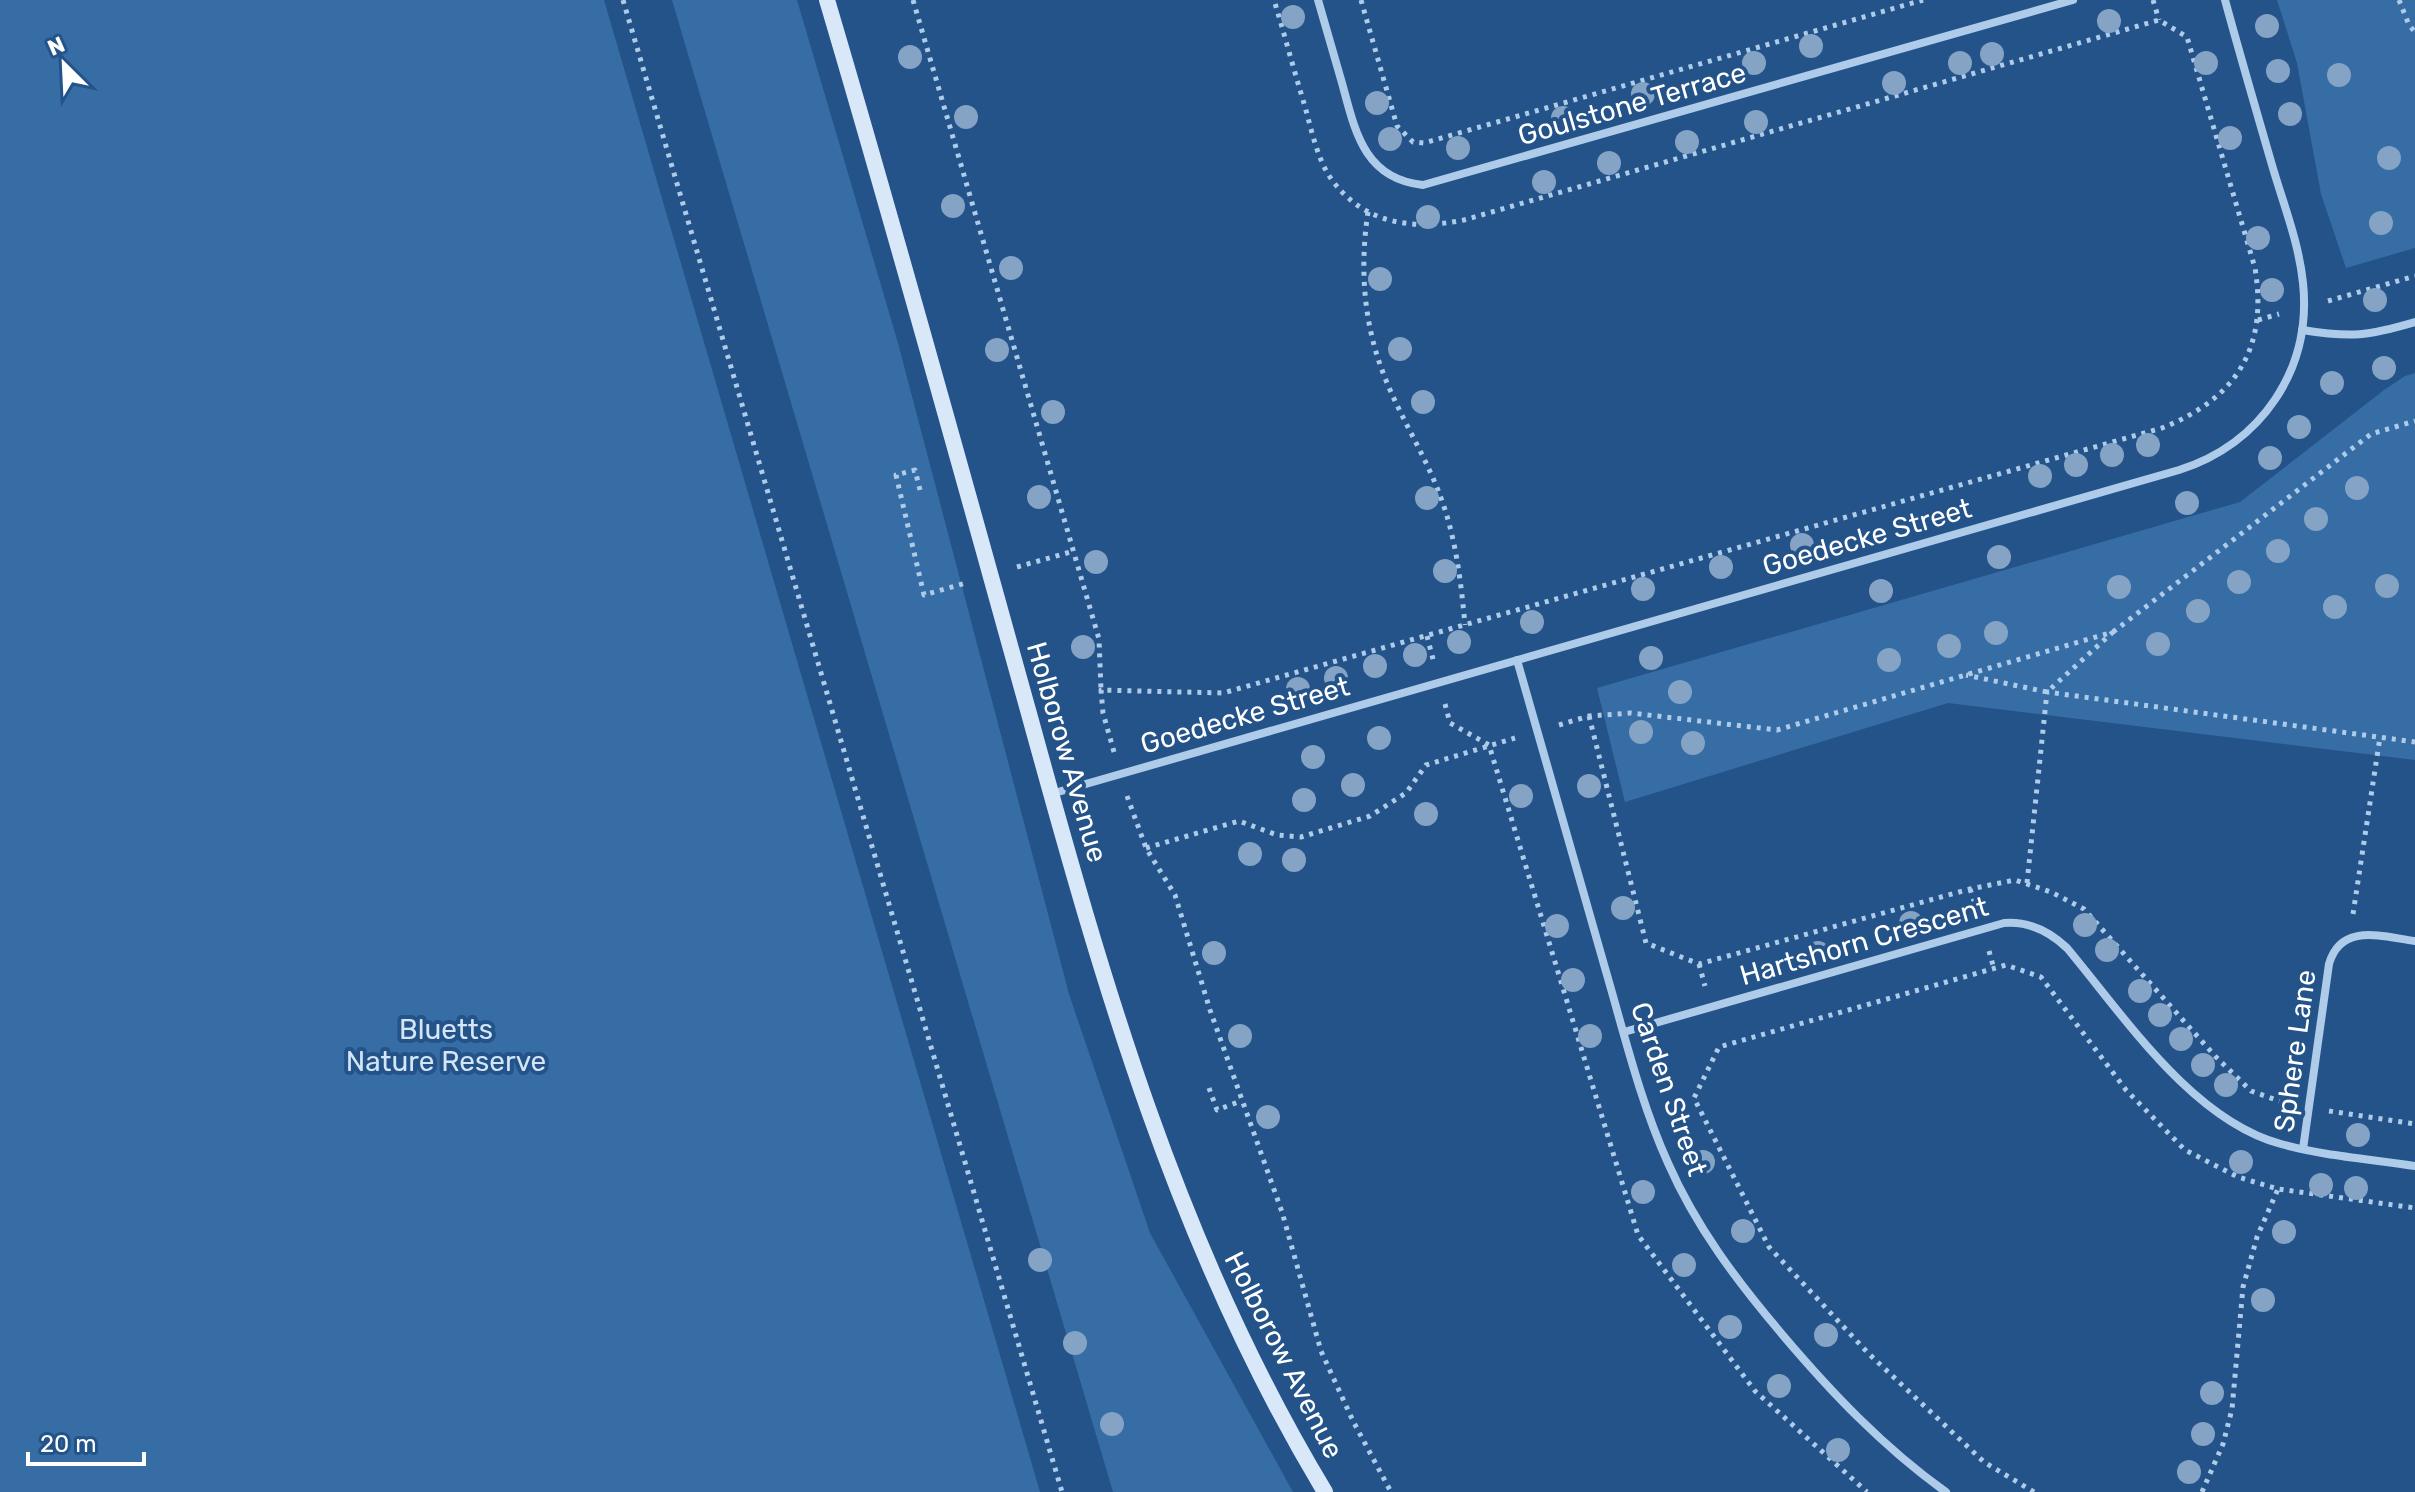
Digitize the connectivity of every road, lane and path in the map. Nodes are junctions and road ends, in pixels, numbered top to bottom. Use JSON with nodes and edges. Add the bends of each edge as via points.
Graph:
{"nodes":[{"id":1,"x":623,"y":0,"type":"edge"},
{"id":2,"x":827,"y":0,"type":"edge"},
{"id":3,"x":913,"y":0,"type":"edge"},
{"id":4,"x":1318,"y":0,"type":"edge"},
{"id":5,"x":1361,"y":0,"type":"edge"},
{"id":6,"x":1923,"y":0,"type":"edge"},
{"id":7,"x":2073,"y":0,"type":"edge"},
{"id":8,"x":2153,"y":0,"type":"edge"},
{"id":9,"x":2225,"y":0,"type":"edge"},
{"id":10,"x":2399,"y":0,"type":"edge"},
{"id":11,"x":2159,"y":20,"type":"dead end"},
{"id":12,"x":2415,"y":32,"type":"edge"},
{"id":13,"x":2187,"y":37,"type":"dead end"},
{"id":14,"x":1368,"y":212,"type":"dead end"},
{"id":15,"x":2415,"y":276,"type":"edge"},
{"id":16,"x":2304,"y":307,"type":"junction"},
{"id":17,"x":2258,"y":320,"type":"junction"},
{"id":18,"x":2415,"y":322,"type":"edge"},
{"id":19,"x":2302,"y":330,"type":"junction"},
{"id":20,"x":2415,"y":421,"type":"edge"},
{"id":21,"x":1465,"y":625,"type":"junction"},
{"id":22,"x":2113,"y":632,"type":"junction"},
{"id":23,"x":1517,"y":660,"type":"junction"},
{"id":24,"x":1966,"y":675,"type":"junction"},
{"id":25,"x":1101,"y":690,"type":"junction"},
{"id":26,"x":2047,"y":692,"type":"junction"},
{"id":27,"x":1450,"y":723,"type":"dead end"},
{"id":28,"x":1537,"y":731,"type":"junction"},
{"id":29,"x":2380,"y":737,"type":"junction"},
{"id":30,"x":2415,"y":742,"type":"edge"},
{"id":31,"x":1489,"y":745,"type":"junction"},
{"id":32,"x":1121,"y":774,"type":"junction"},
{"id":33,"x":1051,"y":794,"type":"junction"},
{"id":34,"x":1146,"y":848,"type":"junction"},
{"id":35,"x":2027,"y":883,"type":"dead end"},
{"id":36,"x":2349,"y":937,"type":"junction"},
{"id":37,"x":2415,"y":941,"type":"edge"},
{"id":38,"x":1624,"y":1032,"type":"junction"},
{"id":39,"x":1209,"y":1088,"type":"dead end"},
{"id":40,"x":1241,"y":1101,"type":"junction"},
{"id":41,"x":2303,"y":1149,"type":"junction"},
{"id":42,"x":2415,"y":1166,"type":"edge"},
{"id":43,"x":2278,"y":1189,"type":"junction"},
{"id":44,"x":2415,"y":1208,"type":"edge"},
{"id":45,"x":1062,"y":1492,"type":"edge"},
{"id":46,"x":1325,"y":1492,"type":"edge"},
{"id":47,"x":1391,"y":1492,"type":"edge"},
{"id":48,"x":1946,"y":1492,"type":"edge"},
{"id":49,"x":2034,"y":1492,"type":"edge"},
{"id":50,"x":2202,"y":1492,"type":"edge"}],
"edges":[{"from":1,"to":45,"type":"path"},
{"from":2,"to":33,"type":"main road","name":"Holborow Avenue"},
{"from":3,"to":25,"type":"path","via":[[1099,639]]},
{"from":4,"to":7,"type":"street","name":"Goulstone Terrace","via":[[1361,144],[1383,171],[1402,182],[1423,185]]},
{"from":5,"to":6,"type":"path","via":[[1397,126],[1413,142],[1424,143]]},
{"from":8,"to":11,"type":"path"},
{"from":9,"to":16,"type":"street","name":"Goedecke Street","via":[[2298,255]]},
{"from":10,"to":12,"type":"path"},
{"from":13,"to":17,"type":"path","via":[[2255,268]]},
{"from":14,"to":21,"type":"path","via":[[1368,320],[1382,371],[1442,500]]},
{"from":15,"to":16,"type":"path"},
{"from":16,"to":17,"type":"path"},
{"from":16,"to":19,"type":"street","name":"Goedecke Street"},
{"from":17,"to":21,"type":"path","via":[[2228,387],[2190,417],[2162,428]]},
{"from":18,"to":19,"type":"street","via":[[2367,335]]},
{"from":19,"to":23,"type":"street","name":"Goedecke Street","via":[[2286,380],[2259,421],[2201,463]]},
{"from":20,"to":22,"type":"path","via":[[2371,434]]},
{"from":21,"to":25,"type":"path","via":[[1223,693]]},
{"from":22,"to":24,"type":"path"},
{"from":22,"to":26,"type":"path"},
{"from":23,"to":28,"type":"street","name":"Carden Street"},
{"from":23,"to":32,"type":"street","name":"Goedecke Street"},
{"from":24,"to":26,"type":"path"},
{"from":24,"to":28,"type":"path","via":[[1777,730],[1631,713],[1589,716]]},
{"from":25,"to":32,"type":"path"},
{"from":26,"to":29,"type":"path"},
{"from":26,"to":35,"type":"path"},
{"from":27,"to":31,"type":"path"},
{"from":28,"to":31,"type":"path"},
{"from":28,"to":38,"type":"street","name":"Carden Street"},
{"from":29,"to":30,"type":"path"},
{"from":29,"to":36,"type":"path"},
{"from":31,"to":34,"type":"path","via":[[1426,765],[1406,793],[1370,816],[1329,829],[1301,837],[1277,835],[1239,821]]},
{"from":32,"to":33,"type":"street","name":"Goedecke Street"},
{"from":32,"to":34,"type":"path"},
{"from":33,"to":46,"type":"main road","name":"Holborow Avenue","via":[[1161,1150],[1229,1311]]},
{"from":34,"to":40,"type":"path","via":[[1175,895]]},
{"from":36,"to":37,"type":"street"},
{"from":36,"to":41,"type":"street","name":"Sphere Lane","via":[[2329,964]]},
{"from":38,"to":41,"type":"street","name":"Hartshorn Crescent","via":[[2004,923],[2026,924],[2067,948],[2170,1071],[2210,1109],[2255,1135]]},
{"from":38,"to":48,"type":"street","name":"Carden Street","via":[[1667,1163],[1728,1268],[1850,1410]]},
{"from":39,"to":40,"type":"path","via":[[1217,1110]]},
{"from":40,"to":47,"type":"path","via":[[1282,1212],[1321,1351]]},
{"from":41,"to":42,"type":"street","name":"Hartshorn Crescent"},
{"from":43,"to":44,"type":"path"},
{"from":43,"to":49,"type":"path","via":[[2238,1177],[2185,1150],[2126,1090],[2041,977],[2006,965],[1719,1047],[1694,1098],[1769,1247],[1868,1353],[1984,1462]]},
{"from":43,"to":50,"type":"path","via":[[2243,1287],[2232,1409]]}]}
